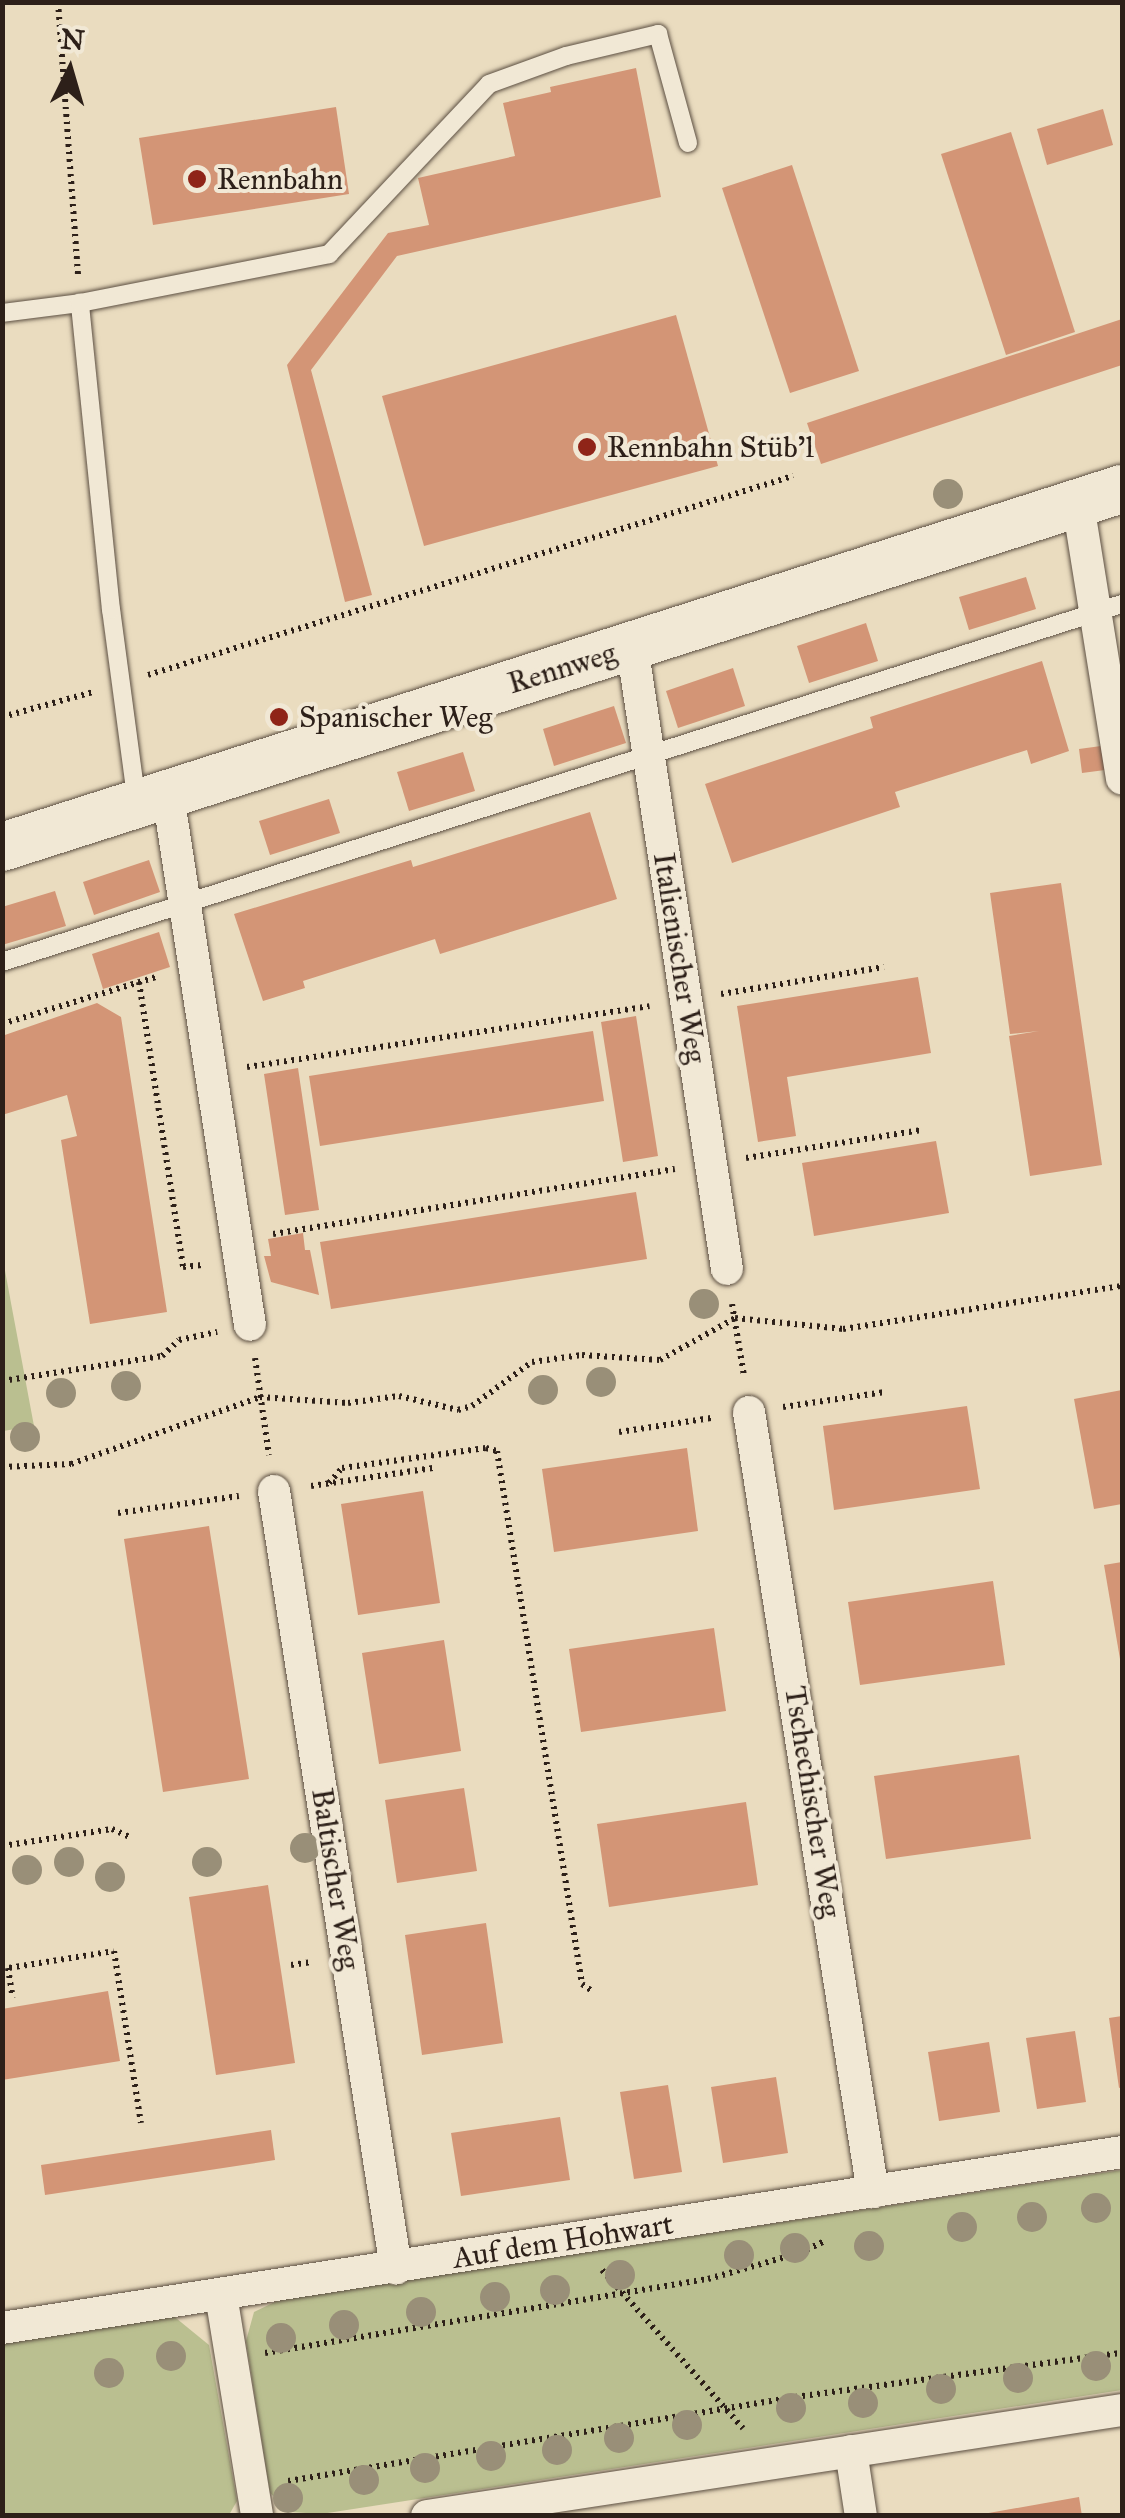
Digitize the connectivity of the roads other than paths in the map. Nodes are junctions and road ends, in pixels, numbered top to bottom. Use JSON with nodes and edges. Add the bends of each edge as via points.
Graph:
{"nodes":[{"id":1,"x":688,"y":143,"type":"dead end"},
{"id":2,"x":80,"y":303,"type":"junction"},
{"id":3,"x":2,"y":313,"type":"edge"},
{"id":4,"x":1122,"y":489,"type":"edge"},
{"id":5,"x":1078,"y":504,"type":"junction"},
{"id":6,"x":1110,"y":608,"type":"edge"},
{"id":7,"x":632,"y":646,"type":"junction"},
{"id":8,"x":649,"y":752,"type":"junction"},
{"id":9,"x":1122,"y":778,"type":"edge"},
{"id":10,"x":153,"y":800,"type":"junction"},
{"id":11,"x":2,"y":848,"type":"edge"},
{"id":12,"x":184,"y":904,"type":"junction"},
{"id":13,"x":2,"y":962,"type":"edge"},
{"id":14,"x":727,"y":1269,"type":"road end"},
{"id":15,"x":250,"y":1325,"type":"road end"},
{"id":16,"x":750,"y":1412,"type":"road end"},
{"id":17,"x":274,"y":1491,"type":"road end"},
{"id":18,"x":1122,"y":2152,"type":"edge"},
{"id":19,"x":873,"y":2192,"type":"junction"},
{"id":20,"x":396,"y":2268,"type":"junction"},
{"id":21,"x":221,"y":2296,"type":"junction"},
{"id":22,"x":2,"y":2328,"type":"edge"},
{"id":23,"x":1122,"y":2410,"type":"edge"},
{"id":24,"x":851,"y":2450,"type":"junction"},
{"id":25,"x":255,"y":2501,"type":"edge"},
{"id":26,"x":427,"y":2516,"type":"edge"},
{"id":27,"x":861,"y":2516,"type":"edge"}],
"edges":[{"from":1,"to":2,"type":"lane","via":[[658,34],[566,56],[489,84],[329,254]]},
{"from":2,"to":3,"type":"lane"},
{"from":2,"to":10,"type":"lane","via":[[120,684]]},
{"from":4,"to":5,"type":"street","name":"Rennweg"},
{"from":5,"to":6,"type":"street"},
{"from":5,"to":7,"type":"street","name":"Rennweg"},
{"from":6,"to":8,"type":"lane"},
{"from":6,"to":9,"type":"street"},
{"from":7,"to":8,"type":"street","name":"Italienischer Weg"},
{"from":7,"to":10,"type":"street","name":"Rennweg"},
{"from":8,"to":12,"type":"lane"},
{"from":8,"to":14,"type":"street","name":"Italienischer Weg"},
{"from":10,"to":11,"type":"street","name":"Rennweg"},
{"from":10,"to":12,"type":"street"},
{"from":12,"to":13,"type":"lane"},
{"from":12,"to":15,"type":"street"},
{"from":16,"to":19,"type":"street","name":"Tschechischer Weg"},
{"from":17,"to":20,"type":"street","name":"Baltischer Weg"},
{"from":18,"to":19,"type":"street","name":"Auf dem Hohwart"},
{"from":19,"to":20,"type":"street","name":"Auf dem Hohwart"},
{"from":20,"to":21,"type":"street","name":"Auf dem Hohwart"},
{"from":21,"to":22,"type":"street","name":"Auf dem Hohwart"},
{"from":21,"to":25,"type":"street"},
{"from":23,"to":24,"type":"street"},
{"from":24,"to":26,"type":"street"},
{"from":24,"to":27,"type":"street"}]}
